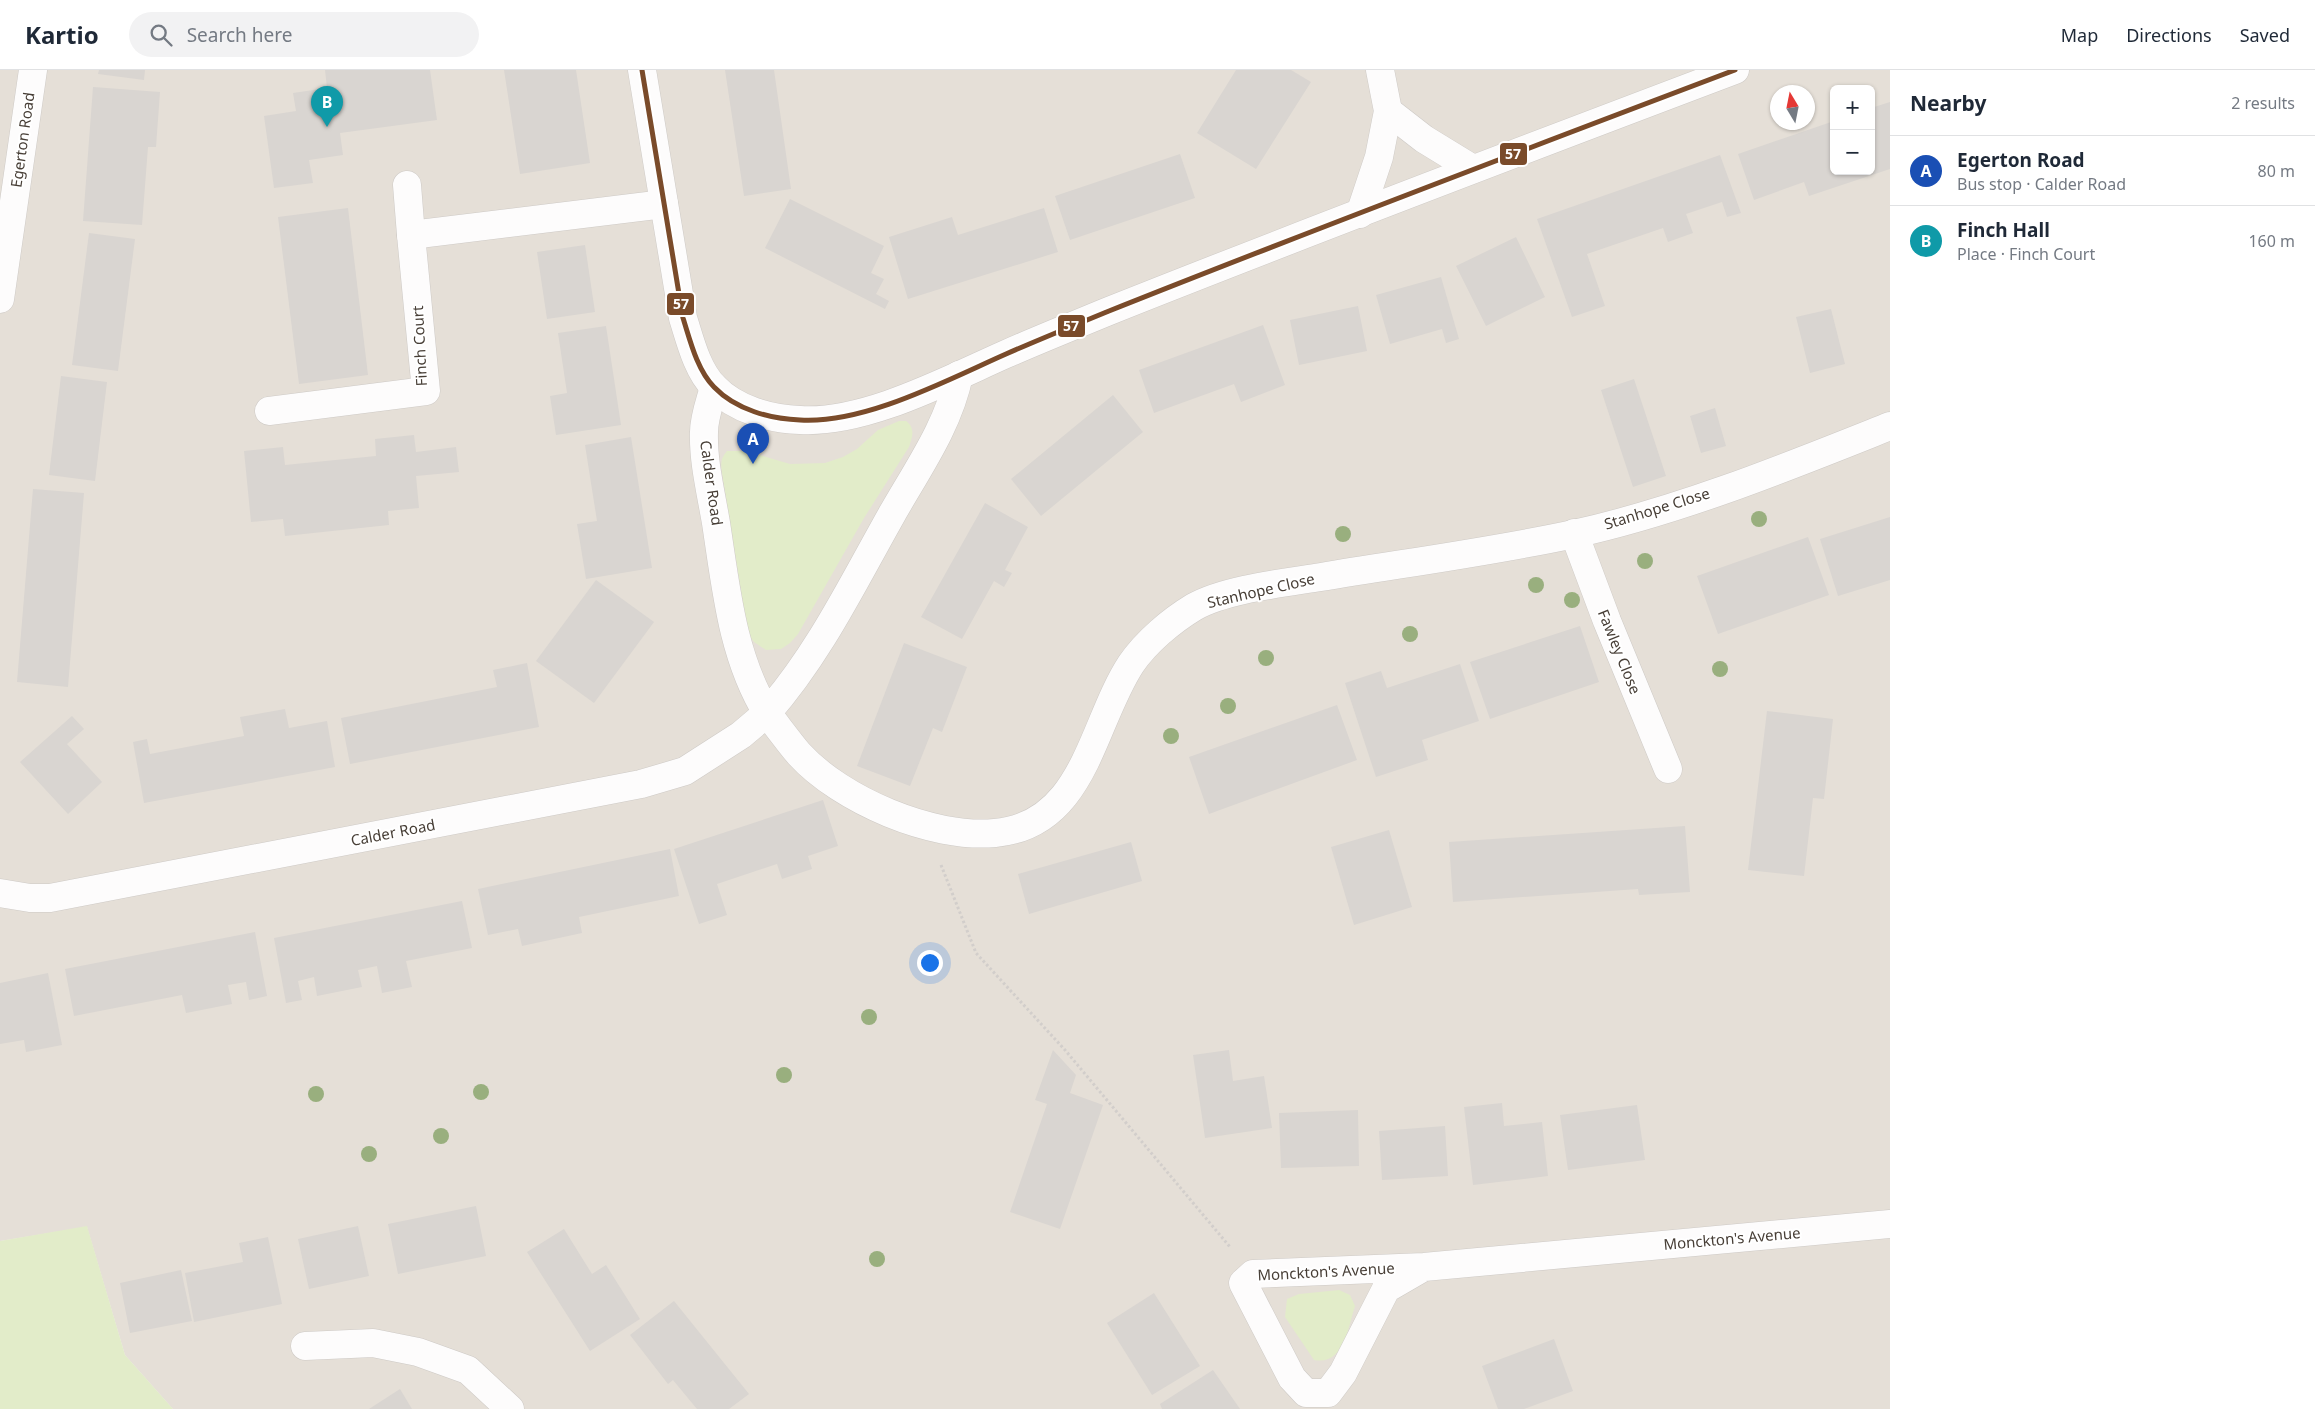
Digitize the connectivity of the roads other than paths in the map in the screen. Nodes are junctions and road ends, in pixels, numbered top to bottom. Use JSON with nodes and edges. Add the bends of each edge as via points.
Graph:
{"nodes":[{"id":1,"x":33,"y":70,"type":"edge"},
{"id":2,"x":642,"y":70,"type":"edge"},
{"id":3,"x":1380,"y":70,"type":"edge"},
{"id":4,"x":1735,"y":70,"type":"edge"},
{"id":5,"x":1388,"y":111,"type":"junction"},
{"id":6,"x":1473,"y":169,"type":"junction"},
{"id":7,"x":407,"y":185,"type":"dead end"},
{"id":8,"x":664,"y":204,"type":"junction"},
{"id":9,"x":1360,"y":214,"type":"junction"},
{"id":10,"x":411,"y":235,"type":"junction"},
{"id":11,"x":0,"y":299,"type":"edge"},
{"id":12,"x":959,"y":375,"type":"junction"},
{"id":13,"x":714,"y":387,"type":"junction"},
{"id":14,"x":269,"y":410,"type":"dead end"},
{"id":15,"x":1890,"y":426,"type":"edge"},
{"id":16,"x":1574,"y":534,"type":"junction"},
{"id":17,"x":767,"y":713,"type":"junction"},
{"id":18,"x":1668,"y":769,"type":"dead end"},
{"id":19,"x":0,"y":893,"type":"edge"},
{"id":20,"x":1890,"y":1224,"type":"edge"},
{"id":21,"x":1424,"y":1267,"type":"junction"},
{"id":22,"x":305,"y":1346,"type":"dead end"},
{"id":23,"x":510,"y":1409,"type":"edge"}],
"edges":[{"from":1,"to":11,"type":"street","name":"Egerton Road"},
{"from":2,"to":8,"type":"street"},
{"from":3,"to":5,"type":"street"},
{"from":4,"to":6,"type":"street"},
{"from":5,"to":6,"type":"street","via":[[1424,139]]},
{"from":5,"to":9,"type":"street","via":[[1379,157]]},
{"from":6,"to":9,"type":"street"},
{"from":7,"to":10,"type":"street","name":"Finch Court"},
{"from":8,"to":10,"type":"street"},
{"from":8,"to":13,"type":"street","via":[[683,318],[693,350]]},
{"from":9,"to":12,"type":"street","via":[[1032,342]]},
{"from":10,"to":14,"type":"street","name":"Finch Court","via":[[426,391]]},
{"from":12,"to":13,"type":"street","via":[[864,412],[804,421],[773,418],[750,410]]},
{"from":12,"to":17,"type":"street","name":"Calder Road","via":[[954,399],[933,442],[831,625],[787,691]]},
{"from":13,"to":17,"type":"street","name":"Calder Road","via":[[704,431],[722,559],[741,659],[753,691]]},
{"from":15,"to":16,"type":"street","name":"Stanhope Close","via":[[1749,481]]},
{"from":16,"to":17,"type":"street","name":"Stanhope Close","via":[[1272,585],[1215,598],[1194,608],[1152,639],[1133,662],[1076,782],[1050,811],[1034,822],[995,833],[926,826],[843,790],[800,755]]},
{"from":16,"to":18,"type":"street","name":"Fawley Close"},
{"from":17,"to":19,"type":"street","name":"Calder Road","via":[[726,746],[685,771],[642,784],[50,898]]},
{"from":20,"to":21,"type":"street","name":"Monckton's Avenue"},
{"from":21,"to":21,"type":"street","name":"Monckton's Avenue","via":[[1253,1274],[1243,1283],[1292,1378],[1306,1393],[1328,1393],[1343,1374],[1386,1289]]},
{"from":22,"to":23,"type":"street","via":[[373,1343],[418,1352],[468,1370]]}]}
